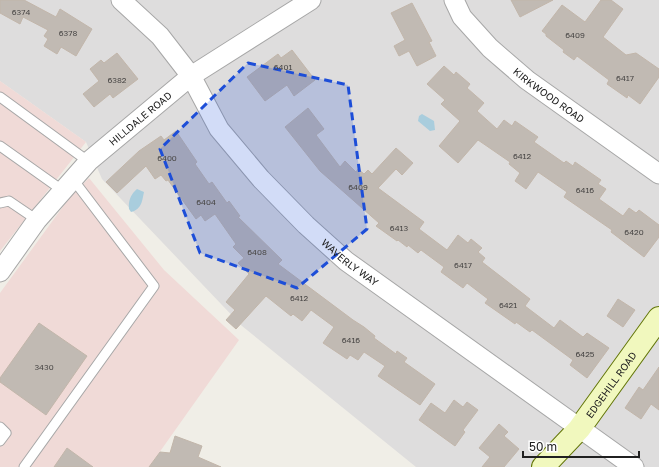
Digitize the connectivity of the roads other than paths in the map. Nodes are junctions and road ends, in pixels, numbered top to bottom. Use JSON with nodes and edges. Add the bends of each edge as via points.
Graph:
{"nodes":[{"id":1,"x":121,"y":0,"type":"edge"},
{"id":2,"x":311,"y":0,"type":"edge"},
{"id":3,"x":454,"y":0,"type":"edge"},
{"id":4,"x":192,"y":76,"type":"junction"},
{"id":5,"x":0,"y":97,"type":"edge"},
{"id":6,"x":0,"y":146,"type":"edge"},
{"id":7,"x":89,"y":162,"type":"junction"},
{"id":8,"x":659,"y":174,"type":"edge"},
{"id":9,"x":67,"y":184,"type":"junction"},
{"id":10,"x":0,"y":203,"type":"edge"},
{"id":11,"x":37,"y":220,"type":"junction"},
{"id":12,"x":0,"y":272,"type":"edge"},
{"id":13,"x":659,"y":318,"type":"edge"},
{"id":14,"x":0,"y":427,"type":"edge"},
{"id":15,"x":580,"y":428,"type":"junction"},
{"id":16,"x":0,"y":441,"type":"edge"},
{"id":17,"x":24,"y":467,"type":"edge"},
{"id":18,"x":543,"y":467,"type":"edge"},
{"id":19,"x":634,"y":467,"type":"edge"}],
"edges":[{"from":1,"to":4,"type":"street","name":"WAVERLY WAY","via":[[160,36]]},
{"from":2,"to":4,"type":"street","name":"HILLDALE ROAD"},
{"from":3,"to":8,"type":"street","name":"KIRKWOOD ROAD","via":[[462,17],[527,80]]},
{"from":4,"to":7,"type":"street","name":"HILLDALE ROAD"},
{"from":4,"to":15,"type":"street","name":"WAVERLY WAY","via":[[219,129],[261,179],[306,225],[346,261]]},
{"from":5,"to":7,"type":"lane"},
{"from":6,"to":9,"type":"lane"},
{"from":7,"to":9,"type":"street","name":"HILLDALE ROAD"},
{"from":9,"to":11,"type":"street","name":"HILLDALE ROAD"},
{"from":9,"to":17,"type":"lane","via":[[154,286]]},
{"from":10,"to":11,"type":"lane","via":[[9,201]]},
{"from":11,"to":12,"type":"street","name":"HILLDALE ROAD"},
{"from":13,"to":15,"type":"street","name":"EDGEHILL ROAD"},
{"from":14,"to":16,"type":"lane","via":[[6,433]]},
{"from":15,"to":18,"type":"street","name":"EDGEHILL ROAD"},
{"from":15,"to":19,"type":"street","name":"WAVERLY WAY"}]}
